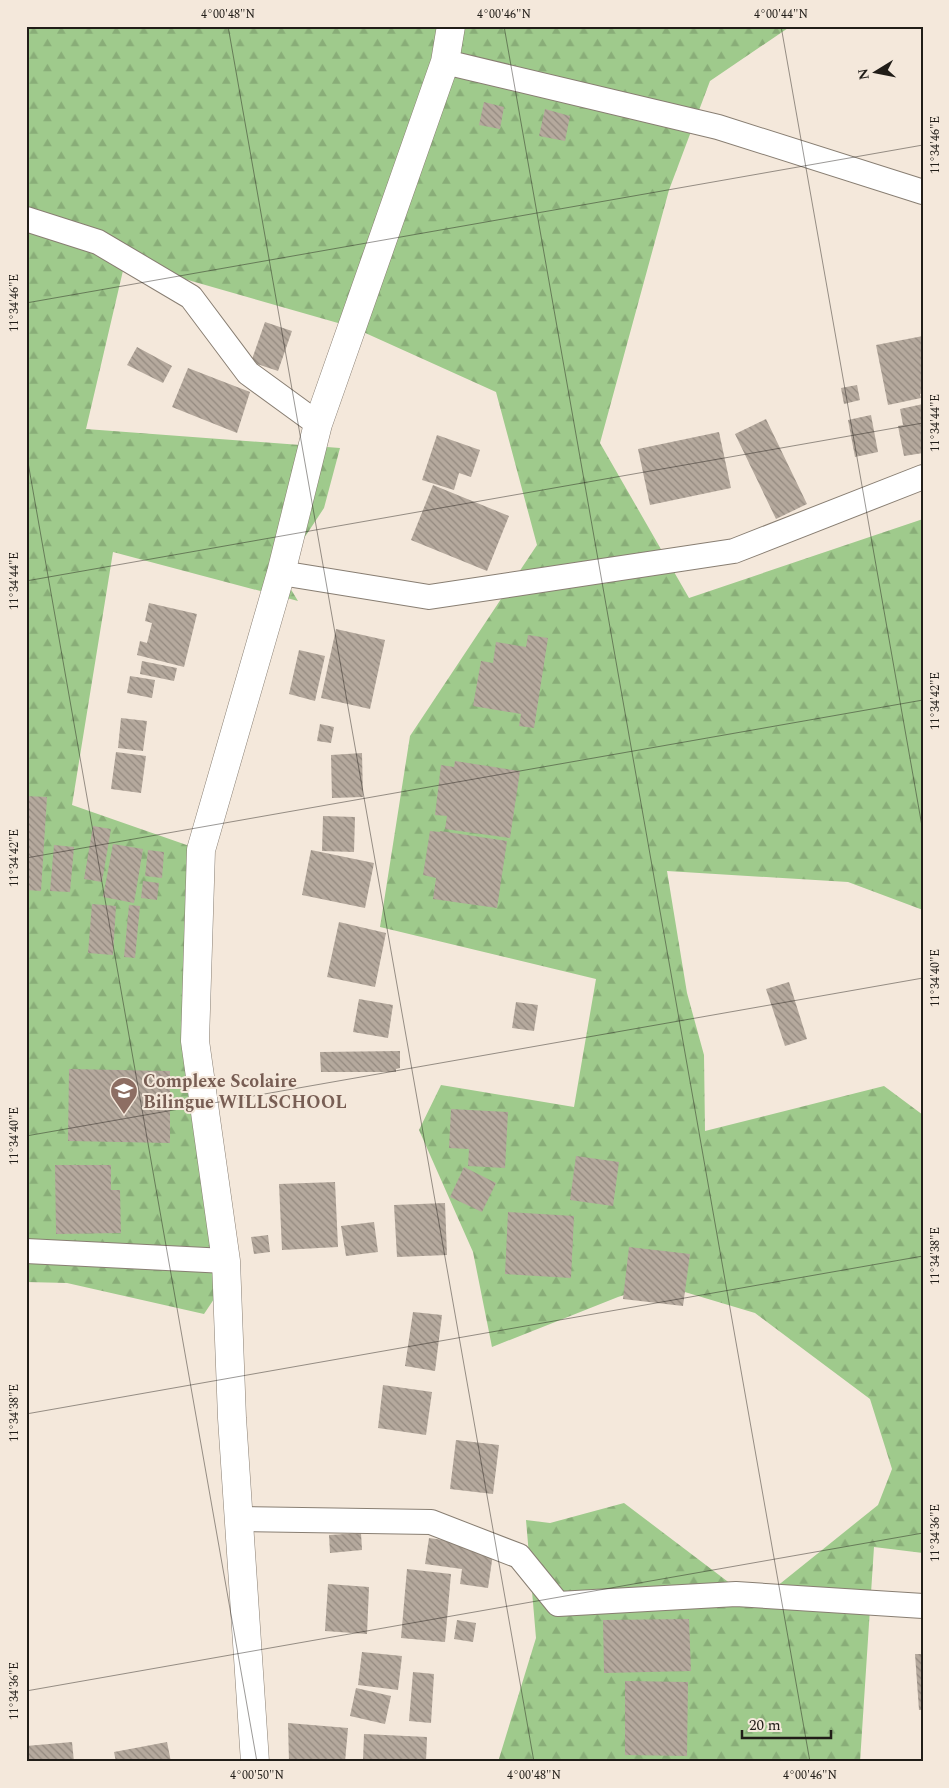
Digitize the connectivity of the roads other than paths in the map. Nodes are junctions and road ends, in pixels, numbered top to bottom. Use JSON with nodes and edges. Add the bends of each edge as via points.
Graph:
{"nodes":[{"id":1,"x":450,"y":26,"type":"edge"},
{"id":2,"x":445,"y":62,"type":"junction"},
{"id":3,"x":923,"y":192,"type":"edge"},
{"id":4,"x":26,"y":219,"type":"edge"},
{"id":5,"x":318,"y":424,"type":"junction"},
{"id":6,"x":923,"y":477,"type":"edge"},
{"id":7,"x":280,"y":573,"type":"junction"},
{"id":8,"x":26,"y":1251,"type":"edge"},
{"id":9,"x":226,"y":1261,"type":"junction"},
{"id":10,"x":239,"y":1519,"type":"junction"},
{"id":11,"x":923,"y":1606,"type":"edge"},
{"id":12,"x":255,"y":1762,"type":"edge"}],
"edges":[{"from":1,"to":2,"type":"street"},
{"from":2,"to":3,"type":"street","via":[[718,128]]},
{"from":2,"to":5,"type":"street"},
{"from":4,"to":5,"type":"street","via":[[98,242],[191,297],[248,373]]},
{"from":5,"to":7,"type":"street"},
{"from":6,"to":7,"type":"street","via":[[734,551],[429,597]]},
{"from":7,"to":9,"type":"street","via":[[202,850],[195,1041]]},
{"from":8,"to":9,"type":"street"},
{"from":9,"to":10,"type":"street"},
{"from":10,"to":11,"type":"street","via":[[430,1522],[519,1556],[558,1604],[736,1594]]},
{"from":10,"to":12,"type":"street"}]}
